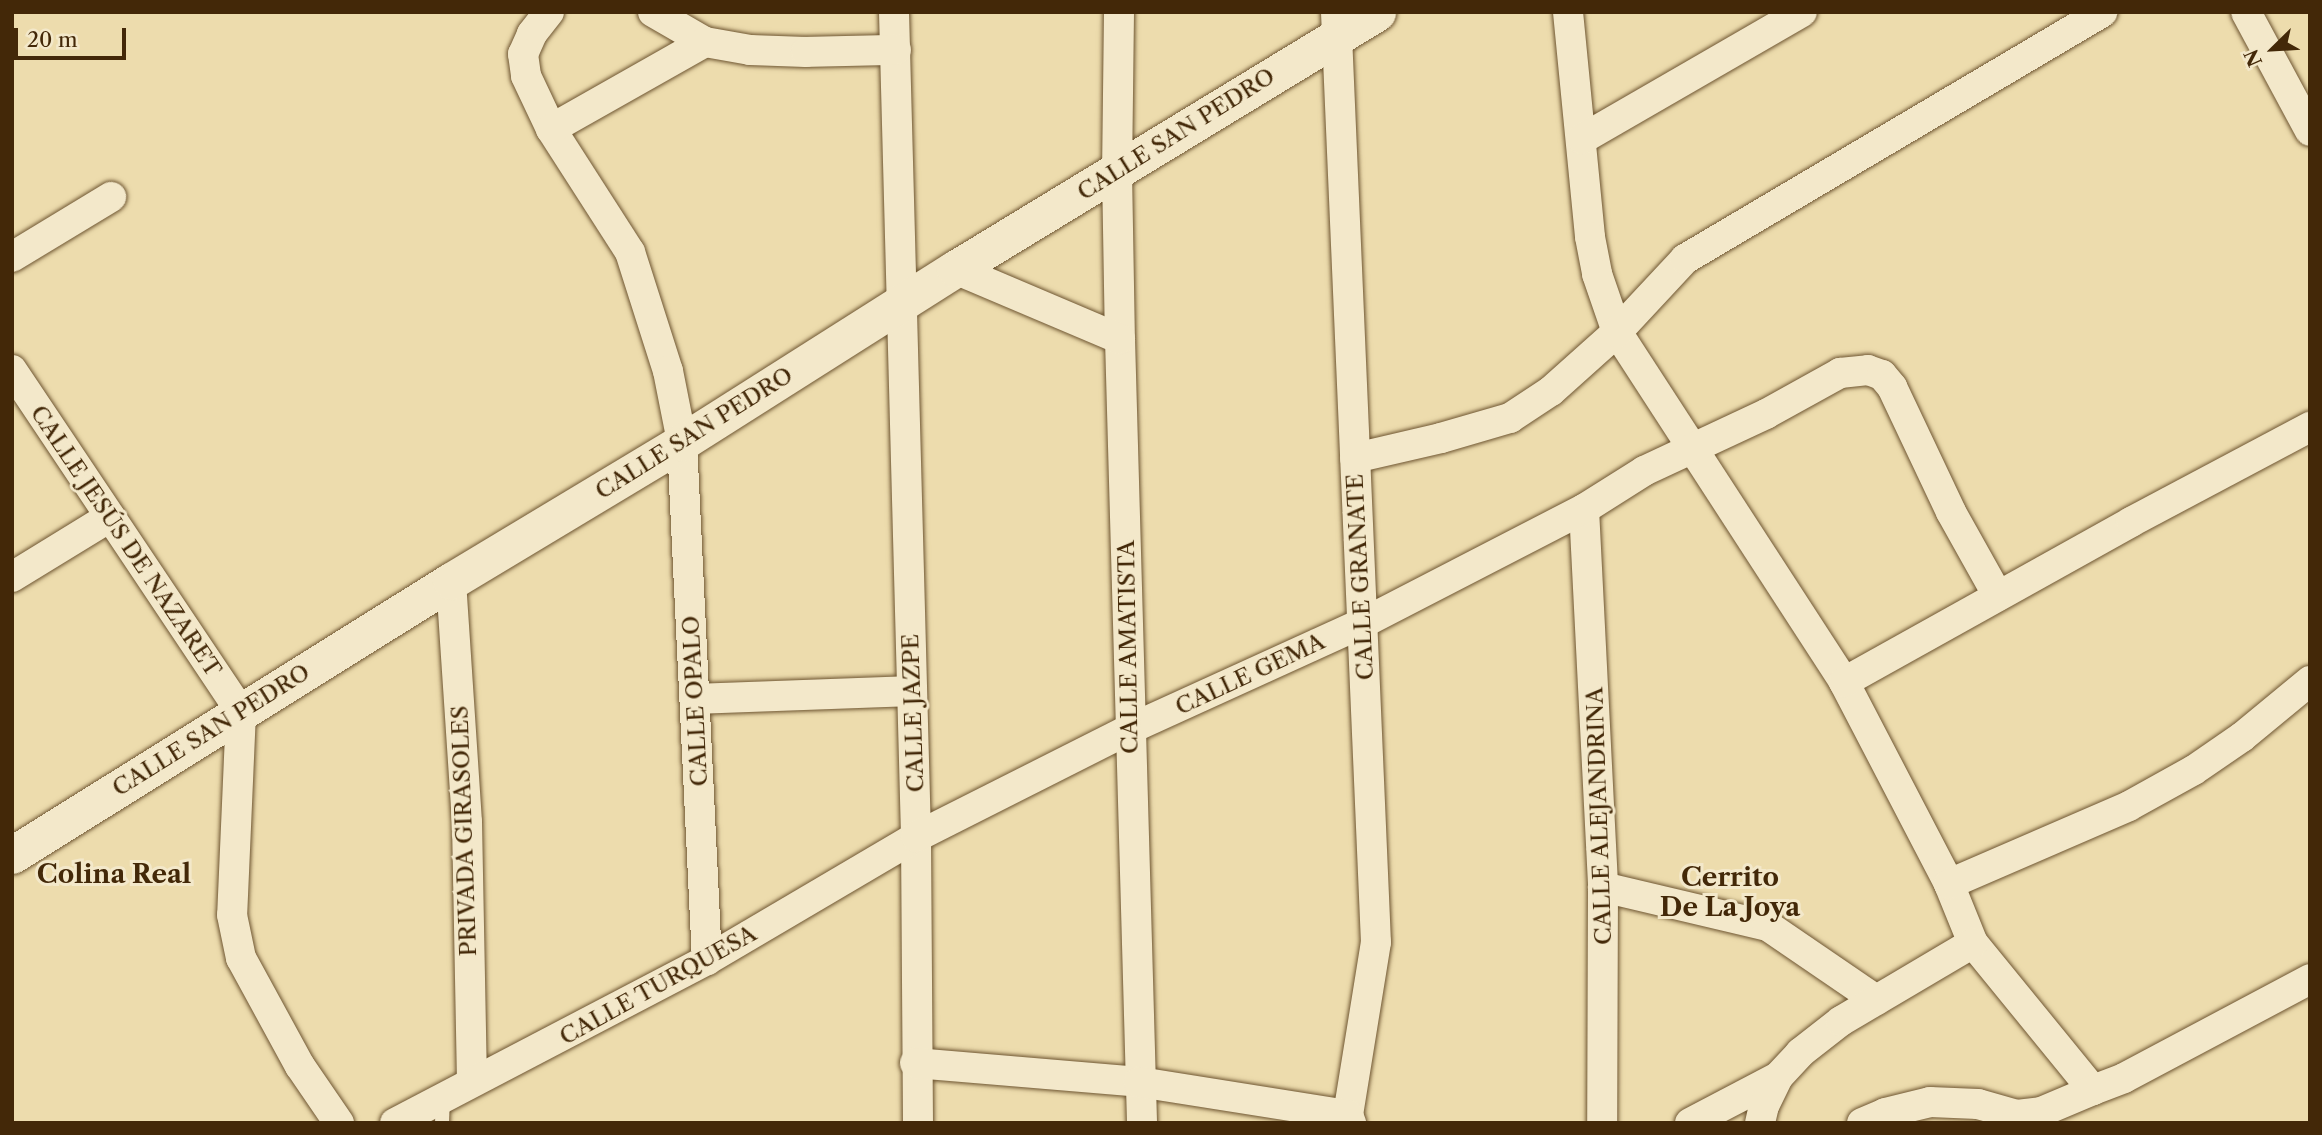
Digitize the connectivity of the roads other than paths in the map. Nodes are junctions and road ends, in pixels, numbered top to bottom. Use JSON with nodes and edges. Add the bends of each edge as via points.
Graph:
{"nodes":[{"id":1,"x":548,"y":12,"type":"edge"},
{"id":2,"x":653,"y":12,"type":"edge"},
{"id":3,"x":894,"y":12,"type":"edge"},
{"id":4,"x":1119,"y":12,"type":"edge"},
{"id":5,"x":1377,"y":12,"type":"edge"},
{"id":6,"x":1568,"y":12,"type":"edge"},
{"id":7,"x":1802,"y":12,"type":"edge"},
{"id":8,"x":2102,"y":12,"type":"edge"},
{"id":9,"x":2246,"y":12,"type":"edge"},
{"id":10,"x":1335,"y":24,"type":"edge"},
{"id":11,"x":705,"y":42,"type":"junction"},
{"id":12,"x":896,"y":50,"type":"junction"},
{"id":13,"x":551,"y":130,"type":"junction"},
{"id":14,"x":2310,"y":131,"type":"edge"},
{"id":15,"x":1582,"y":139,"type":"junction"},
{"id":16,"x":1117,"y":171,"type":"junction"},
{"id":17,"x":111,"y":197,"type":"dead end"},
{"id":18,"x":12,"y":257,"type":"edge"},
{"id":19,"x":955,"y":269,"type":"junction"},
{"id":20,"x":901,"y":304,"type":"junction"},
{"id":21,"x":1617,"y":332,"type":"junction"},
{"id":22,"x":1120,"y":339,"type":"junction"},
{"id":23,"x":12,"y":370,"type":"edge"},
{"id":24,"x":2310,"y":427,"type":"edge"},
{"id":25,"x":682,"y":442,"type":"junction"},
{"id":26,"x":1694,"y":448,"type":"junction"},
{"id":27,"x":1355,"y":458,"type":"junction"},
{"id":28,"x":1584,"y":509,"type":"junction"},
{"id":29,"x":110,"y":517,"type":"junction"},
{"id":30,"x":12,"y":577,"type":"edge"},
{"id":31,"x":451,"y":581,"type":"junction"},
{"id":32,"x":1998,"y":596,"type":"junction"},
{"id":33,"x":1363,"y":623,"type":"junction"},
{"id":34,"x":2310,"y":681,"type":"edge"},
{"id":35,"x":1844,"y":682,"type":"junction"},
{"id":36,"x":912,"y":691,"type":"junction"},
{"id":37,"x":695,"y":699,"type":"junction"},
{"id":38,"x":240,"y":712,"type":"junction"},
{"id":39,"x":1130,"y":729,"type":"junction"},
{"id":40,"x":916,"y":837,"type":"junction"},
{"id":41,"x":12,"y":855,"type":"edge"},
{"id":42,"x":1949,"y":884,"type":"junction"},
{"id":43,"x":1603,"y":887,"type":"junction"},
{"id":44,"x":1973,"y":943,"type":"junction"},
{"id":45,"x":707,"y":960,"type":"junction"},
{"id":46,"x":2310,"y":979,"type":"edge"},
{"id":47,"x":1876,"y":1000,"type":"junction"},
{"id":48,"x":915,"y":1063,"type":"junction"},
{"id":49,"x":1779,"y":1077,"type":"junction"},
{"id":50,"x":472,"y":1082,"type":"junction"},
{"id":51,"x":1139,"y":1082,"type":"junction"},
{"id":52,"x":2093,"y":1090,"type":"junction"},
{"id":53,"x":443,"y":1110,"type":"edge"},
{"id":54,"x":1349,"y":1119,"type":"edge"},
{"id":55,"x":339,"y":1123,"type":"edge"},
{"id":56,"x":395,"y":1123,"type":"edge"},
{"id":57,"x":918,"y":1123,"type":"edge"},
{"id":58,"x":1142,"y":1123,"type":"edge"},
{"id":59,"x":1602,"y":1123,"type":"edge"},
{"id":60,"x":1690,"y":1123,"type":"edge"},
{"id":61,"x":1760,"y":1123,"type":"edge"},
{"id":62,"x":1862,"y":1123,"type":"edge"}],
"edges":[{"from":1,"to":13,"type":"street","name":"CALLE OPALO","via":[[523,54],[526,76]]},
{"from":2,"to":11,"type":"street"},
{"from":3,"to":12,"type":"street","name":"CALLE JAZPE"},
{"from":4,"to":16,"type":"street","name":"CALLE AMATISTA"},
{"from":5,"to":10,"type":"street","name":"CALLE SAN PEDRO"},
{"from":6,"to":15,"type":"street"},
{"from":7,"to":15,"type":"street"},
{"from":8,"to":21,"type":"street","via":[[1685,259]]},
{"from":9,"to":14,"type":"street"},
{"from":10,"to":16,"type":"street","name":"CALLE SAN PEDRO"},
{"from":10,"to":27,"type":"street","name":"CALLE GRANATE"},
{"from":11,"to":12,"type":"street","via":[[750,50]]},
{"from":11,"to":13,"type":"street"},
{"from":12,"to":20,"type":"street","name":"CALLE JAZPE"},
{"from":13,"to":25,"type":"street","name":"CALLE OPALO","via":[[630,252],[654,323]]},
{"from":15,"to":21,"type":"street","via":[[1595,262]]},
{"from":16,"to":19,"type":"street","name":"CALLE SAN PEDRO"},
{"from":16,"to":22,"type":"street","name":"CALLE AMATISTA"},
{"from":17,"to":18,"type":"street"},
{"from":19,"to":20,"type":"street","name":"CALLE SAN PEDRO"},
{"from":19,"to":22,"type":"street"},
{"from":20,"to":25,"type":"street","name":"CALLE SAN PEDRO"},
{"from":20,"to":36,"type":"street","name":"CALLE JAZPE"},
{"from":21,"to":26,"type":"street"},
{"from":21,"to":27,"type":"street","via":[[1551,391],[1510,418]]},
{"from":22,"to":39,"type":"street","name":"CALLE AMATISTA"},
{"from":23,"to":29,"type":"street","name":"CALLE JESÚS DE NAZARET"},
{"from":24,"to":32,"type":"street"},
{"from":25,"to":31,"type":"street","name":"CALLE SAN PEDRO"},
{"from":25,"to":37,"type":"street","name":"CALLE OPALO"},
{"from":26,"to":28,"type":"street","name":"CALLE GEMA","via":[[1644,471]]},
{"from":26,"to":32,"type":"street","name":"CALLE GEMA","via":[[1840,373],[1854,369],[1882,375]]},
{"from":26,"to":35,"type":"street"},
{"from":27,"to":33,"type":"street","name":"CALLE GRANATE"},
{"from":28,"to":33,"type":"street","name":"CALLE GEMA"},
{"from":28,"to":43,"type":"street","name":"CALLE ALEJANDRINA"},
{"from":29,"to":30,"type":"street"},
{"from":29,"to":38,"type":"street","name":"CALLE JESÚS DE NAZARET"},
{"from":31,"to":38,"type":"street","name":"CALLE SAN PEDRO"},
{"from":31,"to":50,"type":"street","name":"PRIVADA GIRASOLES","via":[[467,822]]},
{"from":32,"to":35,"type":"street"},
{"from":33,"to":39,"type":"street","name":"CALLE GEMA"},
{"from":33,"to":54,"type":"street","name":"CALLE GRANATE","via":[[1376,942]]},
{"from":34,"to":42,"type":"street","via":[[2194,770],[2129,806]]},
{"from":35,"to":42,"type":"street"},
{"from":36,"to":37,"type":"street"},
{"from":36,"to":40,"type":"street","name":"CALLE JAZPE"},
{"from":37,"to":45,"type":"street","name":"CALLE OPALO"},
{"from":38,"to":41,"type":"street","name":"CALLE SAN PEDRO"},
{"from":38,"to":55,"type":"street","via":[[232,915],[242,958],[300,1066]]},
{"from":39,"to":40,"type":"street","name":"CALLE GEMA"},
{"from":39,"to":51,"type":"street","name":"CALLE AMATISTA"},
{"from":40,"to":45,"type":"street","name":"CALLE TURQUESA"},
{"from":40,"to":48,"type":"street","name":"CALLE JAZPE"},
{"from":42,"to":44,"type":"street"},
{"from":43,"to":47,"type":"street","via":[[1768,926]]},
{"from":43,"to":59,"type":"street","name":"CALLE ALEJANDRINA"},
{"from":44,"to":47,"type":"street"},
{"from":44,"to":52,"type":"street"},
{"from":45,"to":50,"type":"street","name":"CALLE TURQUESA"},
{"from":46,"to":52,"type":"street"},
{"from":47,"to":49,"type":"street","via":[[1800,1053]]},
{"from":48,"to":51,"type":"street"},
{"from":48,"to":57,"type":"street","name":"CALLE JAZPE"},
{"from":49,"to":60,"type":"street"},
{"from":49,"to":61,"type":"street"},
{"from":50,"to":53,"type":"street","name":"CALLE TURQUESA"},
{"from":51,"to":54,"type":"street"},
{"from":51,"to":58,"type":"street","name":"CALLE AMATISTA"},
{"from":52,"to":62,"type":"street","via":[[2041,1112],[2017,1115],[1978,1104],[1930,1102]]},
{"from":53,"to":56,"type":"street","name":"CALLE TURQUESA"}]}
